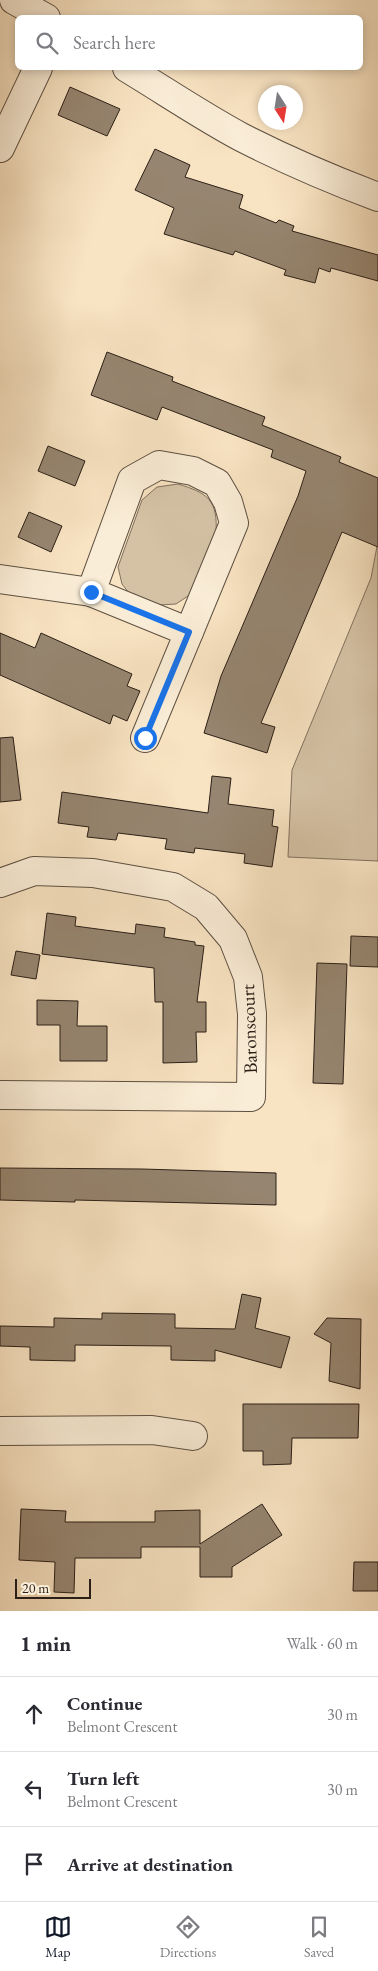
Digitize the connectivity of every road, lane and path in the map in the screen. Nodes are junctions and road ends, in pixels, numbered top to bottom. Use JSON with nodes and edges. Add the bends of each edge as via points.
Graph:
{"nodes":[{"id":1,"x":14,"y":0,"type":"edge"},
{"id":2,"x":41,"y":15,"type":"edge"},
{"id":3,"x":37,"y":70,"type":"edge"},
{"id":4,"x":130,"y":70,"type":"edge"},
{"id":5,"x":0,"y":148,"type":"edge"},
{"id":6,"x":378,"y":197,"type":"edge"},
{"id":7,"x":0,"y":579,"type":"edge"},
{"id":8,"x":91,"y":592,"type":"junction"},
{"id":9,"x":189,"y":632,"type":"junction"},
{"id":10,"x":145,"y":738,"type":"dead end"},
{"id":11,"x":0,"y":883,"type":"edge"},
{"id":12,"x":0,"y":1095,"type":"edge"},
{"id":13,"x":0,"y":1431,"type":"edge"},
{"id":14,"x":193,"y":1436,"type":"dead end"}],
"edges":[{"from":1,"to":2,"type":"street"},
{"from":3,"to":5,"type":"street"},
{"from":4,"to":6,"type":"street","via":[[243,138]]},
{"from":7,"to":8,"type":"street"},
{"from":8,"to":9,"type":"street"},
{"from":8,"to":9,"type":"street","via":[[132,480],[159,466],[193,471],[217,484],[228,502],[234,523]]},
{"from":9,"to":10,"type":"street"},
{"from":11,"to":12,"type":"street","name":"Baronscourt","via":[[34,871],[93,873],[173,887],[190,897],[206,907],[233,939],[248,977],[252,1033],[251,1098]]},
{"from":13,"to":14,"type":"street","via":[[152,1430]]}]}
